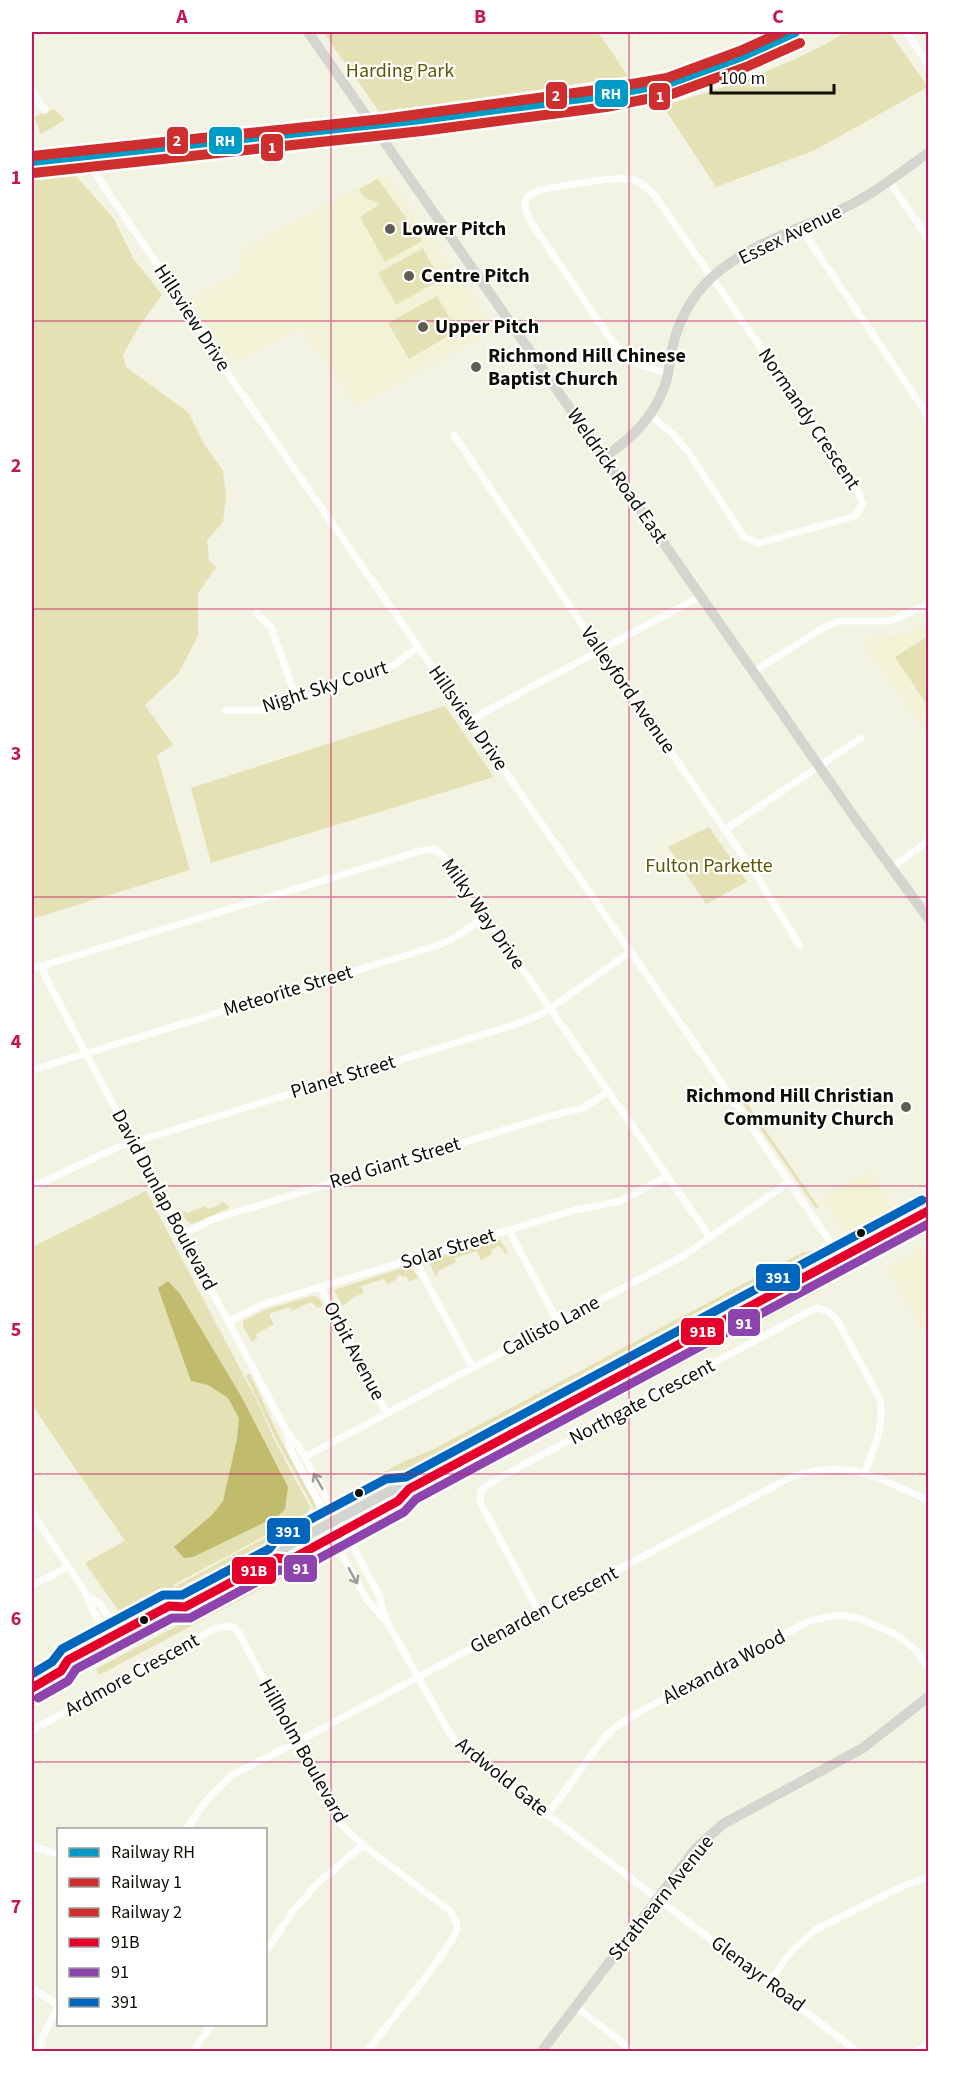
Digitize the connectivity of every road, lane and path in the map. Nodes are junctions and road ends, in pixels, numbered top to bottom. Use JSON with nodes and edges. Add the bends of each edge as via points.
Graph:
{"nodes":[{"id":1,"x":308,"y":32,"type":"edge"},
{"id":2,"x":906,"y":32,"type":"edge"},
{"id":3,"x":928,"y":64,"type":"edge"},
{"id":4,"x":32,"y":91,"type":"edge"},
{"id":5,"x":34,"y":100,"type":"edge"},
{"id":6,"x":45,"y":110,"type":"dead end"},
{"id":7,"x":928,"y":153,"type":"edge"},
{"id":8,"x":97,"y":176,"type":"dead end"},
{"id":9,"x":889,"y":181,"type":"junction"},
{"id":10,"x":800,"y":227,"type":"junction"},
{"id":11,"x":928,"y":238,"type":"edge"},
{"id":12,"x":712,"y":277,"type":"junction"},
{"id":13,"x":667,"y":373,"type":"junction"},
{"id":14,"x":650,"y":415,"type":"junction"},
{"id":15,"x":928,"y":416,"type":"edge"},
{"id":16,"x":454,"y":435,"type":"dead end"},
{"id":17,"x":604,"y":457,"type":"junction"},
{"id":18,"x":701,"y":596,"type":"junction"},
{"id":19,"x":928,"y":604,"type":"edge"},
{"id":20,"x":257,"y":614,"type":"dead end"},
{"id":21,"x":418,"y":647,"type":"junction"},
{"id":22,"x":600,"y":650,"type":"junction"},
{"id":23,"x":753,"y":672,"type":"junction"},
{"id":24,"x":297,"y":700,"type":"junction"},
{"id":25,"x":226,"y":710,"type":"dead end"},
{"id":26,"x":471,"y":722,"type":"junction"},
{"id":27,"x":861,"y":738,"type":"dead end"},
{"id":28,"x":820,"y":767,"type":"junction"},
{"id":29,"x":726,"y":829,"type":"junction"},
{"id":30,"x":928,"y":841,"type":"edge"},
{"id":31,"x":891,"y":868,"type":"junction"},
{"id":32,"x":485,"y":917,"type":"junction"},
{"id":33,"x":928,"y":918,"type":"edge"},
{"id":34,"x":800,"y":946,"type":"dead end"},
{"id":35,"x":630,"y":952,"type":"junction"},
{"id":36,"x":42,"y":966,"type":"junction"},
{"id":37,"x":32,"y":969,"type":"edge"},
{"id":38,"x":550,"y":1008,"type":"junction"},
{"id":39,"x":86,"y":1054,"type":"junction"},
{"id":40,"x":32,"y":1070,"type":"edge"},
{"id":41,"x":608,"y":1092,"type":"junction"},
{"id":42,"x":133,"y":1142,"type":"junction"},
{"id":43,"x":667,"y":1176,"type":"junction"},
{"id":44,"x":789,"y":1182,"type":"junction"},
{"id":45,"x":32,"y":1187,"type":"edge"},
{"id":46,"x":928,"y":1211,"type":"edge"},
{"id":47,"x":510,"y":1230,"type":"junction"},
{"id":48,"x":182,"y":1234,"type":"junction"},
{"id":49,"x":710,"y":1237,"type":"junction"},
{"id":50,"x":416,"y":1258,"type":"junction"},
{"id":51,"x":841,"y":1258,"type":"junction"},
{"id":52,"x":321,"y":1288,"type":"junction"},
{"id":53,"x":229,"y":1321,"type":"junction"},
{"id":54,"x":558,"y":1322,"type":"junction"},
{"id":55,"x":473,"y":1368,"type":"junction"},
{"id":56,"x":387,"y":1414,"type":"junction"},
{"id":57,"x":288,"y":1434,"type":"junction"},
{"id":58,"x":305,"y":1457,"type":"junction"},
{"id":59,"x":864,"y":1474,"type":"junction"},
{"id":60,"x":408,"y":1489,"type":"junction"},
{"id":61,"x":928,"y":1500,"type":"edge"},
{"id":62,"x":32,"y":1513,"type":"edge"},
{"id":63,"x":339,"y":1518,"type":"junction"},
{"id":64,"x":327,"y":1525,"type":"junction"},
{"id":65,"x":345,"y":1530,"type":"junction"},
{"id":66,"x":332,"y":1538,"type":"junction"},
{"id":67,"x":277,"y":1558,"type":"junction"},
{"id":68,"x":69,"y":1567,"type":"junction"},
{"id":69,"x":32,"y":1585,"type":"edge"},
{"id":70,"x":185,"y":1607,"type":"junction"},
{"id":71,"x":539,"y":1612,"type":"junction"},
{"id":72,"x":387,"y":1622,"type":"junction"},
{"id":73,"x":234,"y":1628,"type":"joint"},
{"id":74,"x":115,"y":1636,"type":"junction"},
{"id":75,"x":121,"y":1647,"type":"junction"},
{"id":76,"x":928,"y":1667,"type":"edge"},
{"id":77,"x":61,"y":1671,"type":"junction"},
{"id":78,"x":417,"y":1677,"type":"junction"},
{"id":79,"x":32,"y":1688,"type":"edge"},
{"id":80,"x":928,"y":1697,"type":"edge"},
{"id":81,"x":32,"y":1730,"type":"edge"},
{"id":82,"x":297,"y":1742,"type":"junction"},
{"id":83,"x":547,"y":1815,"type":"junction"},
{"id":84,"x":187,"y":1828,"type":"edge"},
{"id":85,"x":363,"y":1845,"type":"junction"},
{"id":86,"x":32,"y":1847,"type":"edge"},
{"id":87,"x":57,"y":1854,"type":"edge"},
{"id":88,"x":928,"y":1877,"type":"edge"},
{"id":89,"x":657,"y":1898,"type":"junction"},
{"id":90,"x":267,"y":1950,"type":"edge"},
{"id":91,"x":769,"y":1982,"type":"junction"},
{"id":92,"x":32,"y":1988,"type":"edge"},
{"id":93,"x":57,"y":2005,"type":"edge"},
{"id":94,"x":574,"y":2005,"type":"junction"},
{"id":95,"x":57,"y":2008,"type":"edge"},
{"id":96,"x":211,"y":2026,"type":"edge"},
{"id":97,"x":928,"y":2045,"type":"edge"},
{"id":98,"x":39,"y":2052,"type":"edge"},
{"id":99,"x":193,"y":2052,"type":"edge"},
{"id":100,"x":367,"y":2052,"type":"edge"},
{"id":101,"x":541,"y":2052,"type":"edge"},
{"id":102,"x":634,"y":2052,"type":"edge"},
{"id":103,"x":858,"y":2052,"type":"edge"},
{"id":104,"x":914,"y":2052,"type":"edge"}],
"edges":[{"from":1,"to":17,"type":"street","name":"Weldrick Road East"},
{"from":2,"to":3,"type":"street"},
{"from":4,"to":5,"type":"street"},
{"from":5,"to":6,"type":"street"},
{"from":7,"to":9,"type":"street","name":"Essex Avenue"},
{"from":8,"to":21,"type":"street","name":"Hillsview Drive"},
{"from":9,"to":10,"type":"street","name":"Essex Avenue","via":[[844,208]]},
{"from":9,"to":11,"type":"street"},
{"from":10,"to":12,"type":"street","name":"Essex Avenue","via":[[757,247]]},
{"from":10,"to":15,"type":"street"},
{"from":12,"to":13,"type":"street","name":"Essex Avenue","via":[[684,314]]},
{"from":12,"to":13,"type":"street","via":[[655,196],[633,180],[539,190],[525,200],[530,221],[621,354],[630,362]]},
{"from":12,"to":14,"type":"street","name":"Normandy Crescent","via":[[854,481],[863,504],[860,511],[855,516],[759,543],[750,540],[738,529],[689,453]]},
{"from":13,"to":14,"type":"street","name":"Essex Avenue","via":[[665,386]]},
{"from":14,"to":17,"type":"street","name":"Essex Avenue","via":[[632,437]]},
{"from":16,"to":22,"type":"street","name":"Valleyford Avenue"},
{"from":17,"to":18,"type":"street","name":"Weldrick Road East"},
{"from":18,"to":22,"type":"street"},
{"from":18,"to":23,"type":"street","name":"Weldrick Road East"},
{"from":19,"to":23,"type":"street","via":[[890,621],[841,621],[825,626]]},
{"from":20,"to":24,"type":"street","via":[[271,627]]},
{"from":21,"to":24,"type":"street","name":"Night Sky Court","via":[[378,673]]},
{"from":21,"to":26,"type":"street","name":"Hillsview Drive"},
{"from":22,"to":26,"type":"street"},
{"from":22,"to":29,"type":"street","name":"Valleyford Avenue"},
{"from":23,"to":28,"type":"street","name":"Weldrick Road East"},
{"from":24,"to":25,"type":"street","name":"Night Sky Court","via":[[262,710]]},
{"from":26,"to":35,"type":"street","name":"Hillsview Drive"},
{"from":27,"to":28,"type":"street"},
{"from":28,"to":29,"type":"street"},
{"from":28,"to":31,"type":"street","name":"Weldrick Road East"},
{"from":29,"to":34,"type":"street","name":"Valleyford Avenue"},
{"from":30,"to":31,"type":"street"},
{"from":31,"to":33,"type":"street","name":"Weldrick Road East"},
{"from":32,"to":36,"type":"street","name":"Milky Way Drive","via":[[444,857],[427,849]]},
{"from":32,"to":38,"type":"street","name":"Milky Way Drive"},
{"from":32,"to":39,"type":"street","name":"Meteorite Street","via":[[436,946]]},
{"from":35,"to":38,"type":"street","name":"Planet Street"},
{"from":35,"to":44,"type":"street","name":"Hillsview Drive"},
{"from":36,"to":37,"type":"street","name":"Milky Way Drive"},
{"from":36,"to":39,"type":"street","name":"David Dunlap Boulevard"},
{"from":38,"to":41,"type":"street","name":"Milky Way Drive"},
{"from":38,"to":42,"type":"street","name":"Planet Street","via":[[510,1026]]},
{"from":39,"to":40,"type":"street","name":"Meteorite Street"},
{"from":39,"to":42,"type":"street","name":"David Dunlap Boulevard"},
{"from":41,"to":43,"type":"street","name":"Milky Way Drive"},
{"from":41,"to":48,"type":"street","name":"Red Giant Street","via":[[577,1110],[211,1220]]},
{"from":42,"to":45,"type":"street"},
{"from":42,"to":48,"type":"street","name":"David Dunlap Boulevard"},
{"from":43,"to":47,"type":"street","name":"Solar Street","via":[[621,1201]]},
{"from":43,"to":49,"type":"street","name":"Milky Way Drive"},
{"from":44,"to":49,"type":"street","name":"Callisto Lane"},
{"from":44,"to":51,"type":"street","name":"Hillsview Drive"},
{"from":46,"to":51,"type":"street"},
{"from":47,"to":50,"type":"street","name":"Solar Street"},
{"from":47,"to":54,"type":"street"},
{"from":48,"to":53,"type":"street","name":"David Dunlap Boulevard"},
{"from":49,"to":54,"type":"street","name":"Callisto Lane","via":[[683,1256]]},
{"from":50,"to":52,"type":"street","name":"Solar Street"},
{"from":50,"to":55,"type":"street"},
{"from":51,"to":60,"type":"street"},
{"from":52,"to":53,"type":"street","name":"Solar Street","via":[[264,1304]]},
{"from":52,"to":56,"type":"street","name":"Orbit Avenue"},
{"from":53,"to":57,"type":"street","name":"David Dunlap Boulevard"},
{"from":54,"to":55,"type":"street","name":"Callisto Lane"},
{"from":55,"to":56,"type":"street","name":"Callisto Lane"},
{"from":56,"to":58,"type":"street","name":"Callisto Lane"},
{"from":57,"to":58,"type":"street","name":"David Dunlap Boulevard"},
{"from":57,"to":64,"type":"street","name":"David Dunlap Boulevard","via":[[291,1451]]},
{"from":63,"to":58,"type":"street","name":"David Dunlap Boulevard","one_way":true},
{"from":59,"to":61,"type":"street","name":"Glenarden Crescent"},
{"from":59,"to":71,"type":"street","name":"Glenarden Crescent","via":[[832,1468],[791,1477]]},
{"from":59,"to":71,"type":"street","name":"Northgate Crescent","via":[[880,1427],[879,1399],[837,1320],[828,1311],[816,1308],[481,1490],[480,1502]]},
{"from":60,"to":63,"type":"street","via":[[392,1490]]},
{"from":60,"to":65,"type":"street","via":[[398,1501]]},
{"from":62,"to":68,"type":"street"},
{"from":63,"to":64,"type":"street"},
{"from":63,"to":65,"type":"street","name":"David Dunlap Boulevard"},
{"from":64,"to":66,"type":"street","name":"Ardwold Gate"},
{"from":64,"to":67,"type":"street","via":[[285,1547]]},
{"from":65,"to":66,"type":"street"},
{"from":65,"to":72,"type":"street","name":"Ardwold Gate","via":[[379,1595]]},
{"from":66,"to":67,"type":"street","via":[[291,1560]]},
{"from":66,"to":72,"type":"street","name":"Ardwold Gate","one_way":true,"via":[[367,1600]]},
{"from":67,"to":70,"type":"street"},
{"from":68,"to":69,"type":"street"},
{"from":68,"to":74,"type":"street","via":[[87,1595],[100,1604]]},
{"from":70,"to":74,"type":"street","via":[[169,1606]]},
{"from":70,"to":75,"type":"street","via":[[176,1619]]},
{"from":71,"to":78,"type":"street","name":"Glenarden Crescent"},
{"from":72,"to":78,"type":"street","name":"Ardwold Gate"},
{"from":73,"to":81,"type":"street","name":"Ardmore Crescent","via":[[212,1630]]},
{"from":73,"to":82,"type":"street","name":"Hillholm Boulevard"},
{"from":74,"to":75,"type":"street"},
{"from":74,"to":77,"type":"street","via":[[68,1660]]},
{"from":75,"to":77,"type":"street","via":[[74,1672]]},
{"from":76,"to":83,"type":"street","name":"Alexandra Wood","via":[[905,1640],[861,1619],[843,1615],[809,1622],[613,1729]]},
{"from":77,"to":79,"type":"street"},
{"from":78,"to":82,"type":"street","name":"Glenarden Crescent"},
{"from":78,"to":83,"type":"street","name":"Ardwold Gate","via":[[461,1748]]},
{"from":80,"to":89,"type":"street","name":"Strathearn Avenue","via":[[863,1748],[723,1824],[696,1848]]},
{"from":82,"to":84,"type":"street","name":"Glenarden Crescent","via":[[232,1775],[209,1797]]},
{"from":82,"to":85,"type":"street","name":"Hillholm Boulevard","via":[[336,1817]]},
{"from":83,"to":89,"type":"street","name":"Ardwold Gate"},
{"from":85,"to":90,"type":"street","via":[[319,1882]]},
{"from":85,"to":100,"type":"street","name":"Hillholm Boulevard","via":[[450,1911],[457,1926],[440,1957]]},
{"from":86,"to":87,"type":"street"},
{"from":88,"to":91,"type":"street","via":[[815,1930],[792,1951]]},
{"from":89,"to":91,"type":"street","name":"Glenayr Road"},
{"from":89,"to":94,"type":"street","name":"Strathearn Avenue"},
{"from":91,"to":103,"type":"street","name":"Glenayr Road"},
{"from":92,"to":93,"type":"street"},
{"from":94,"to":101,"type":"street","name":"Strathearn Avenue"},
{"from":94,"to":102,"type":"street"},
{"from":95,"to":98,"type":"street"},
{"from":96,"to":99,"type":"street"},
{"from":97,"to":104,"type":"street"}]}
